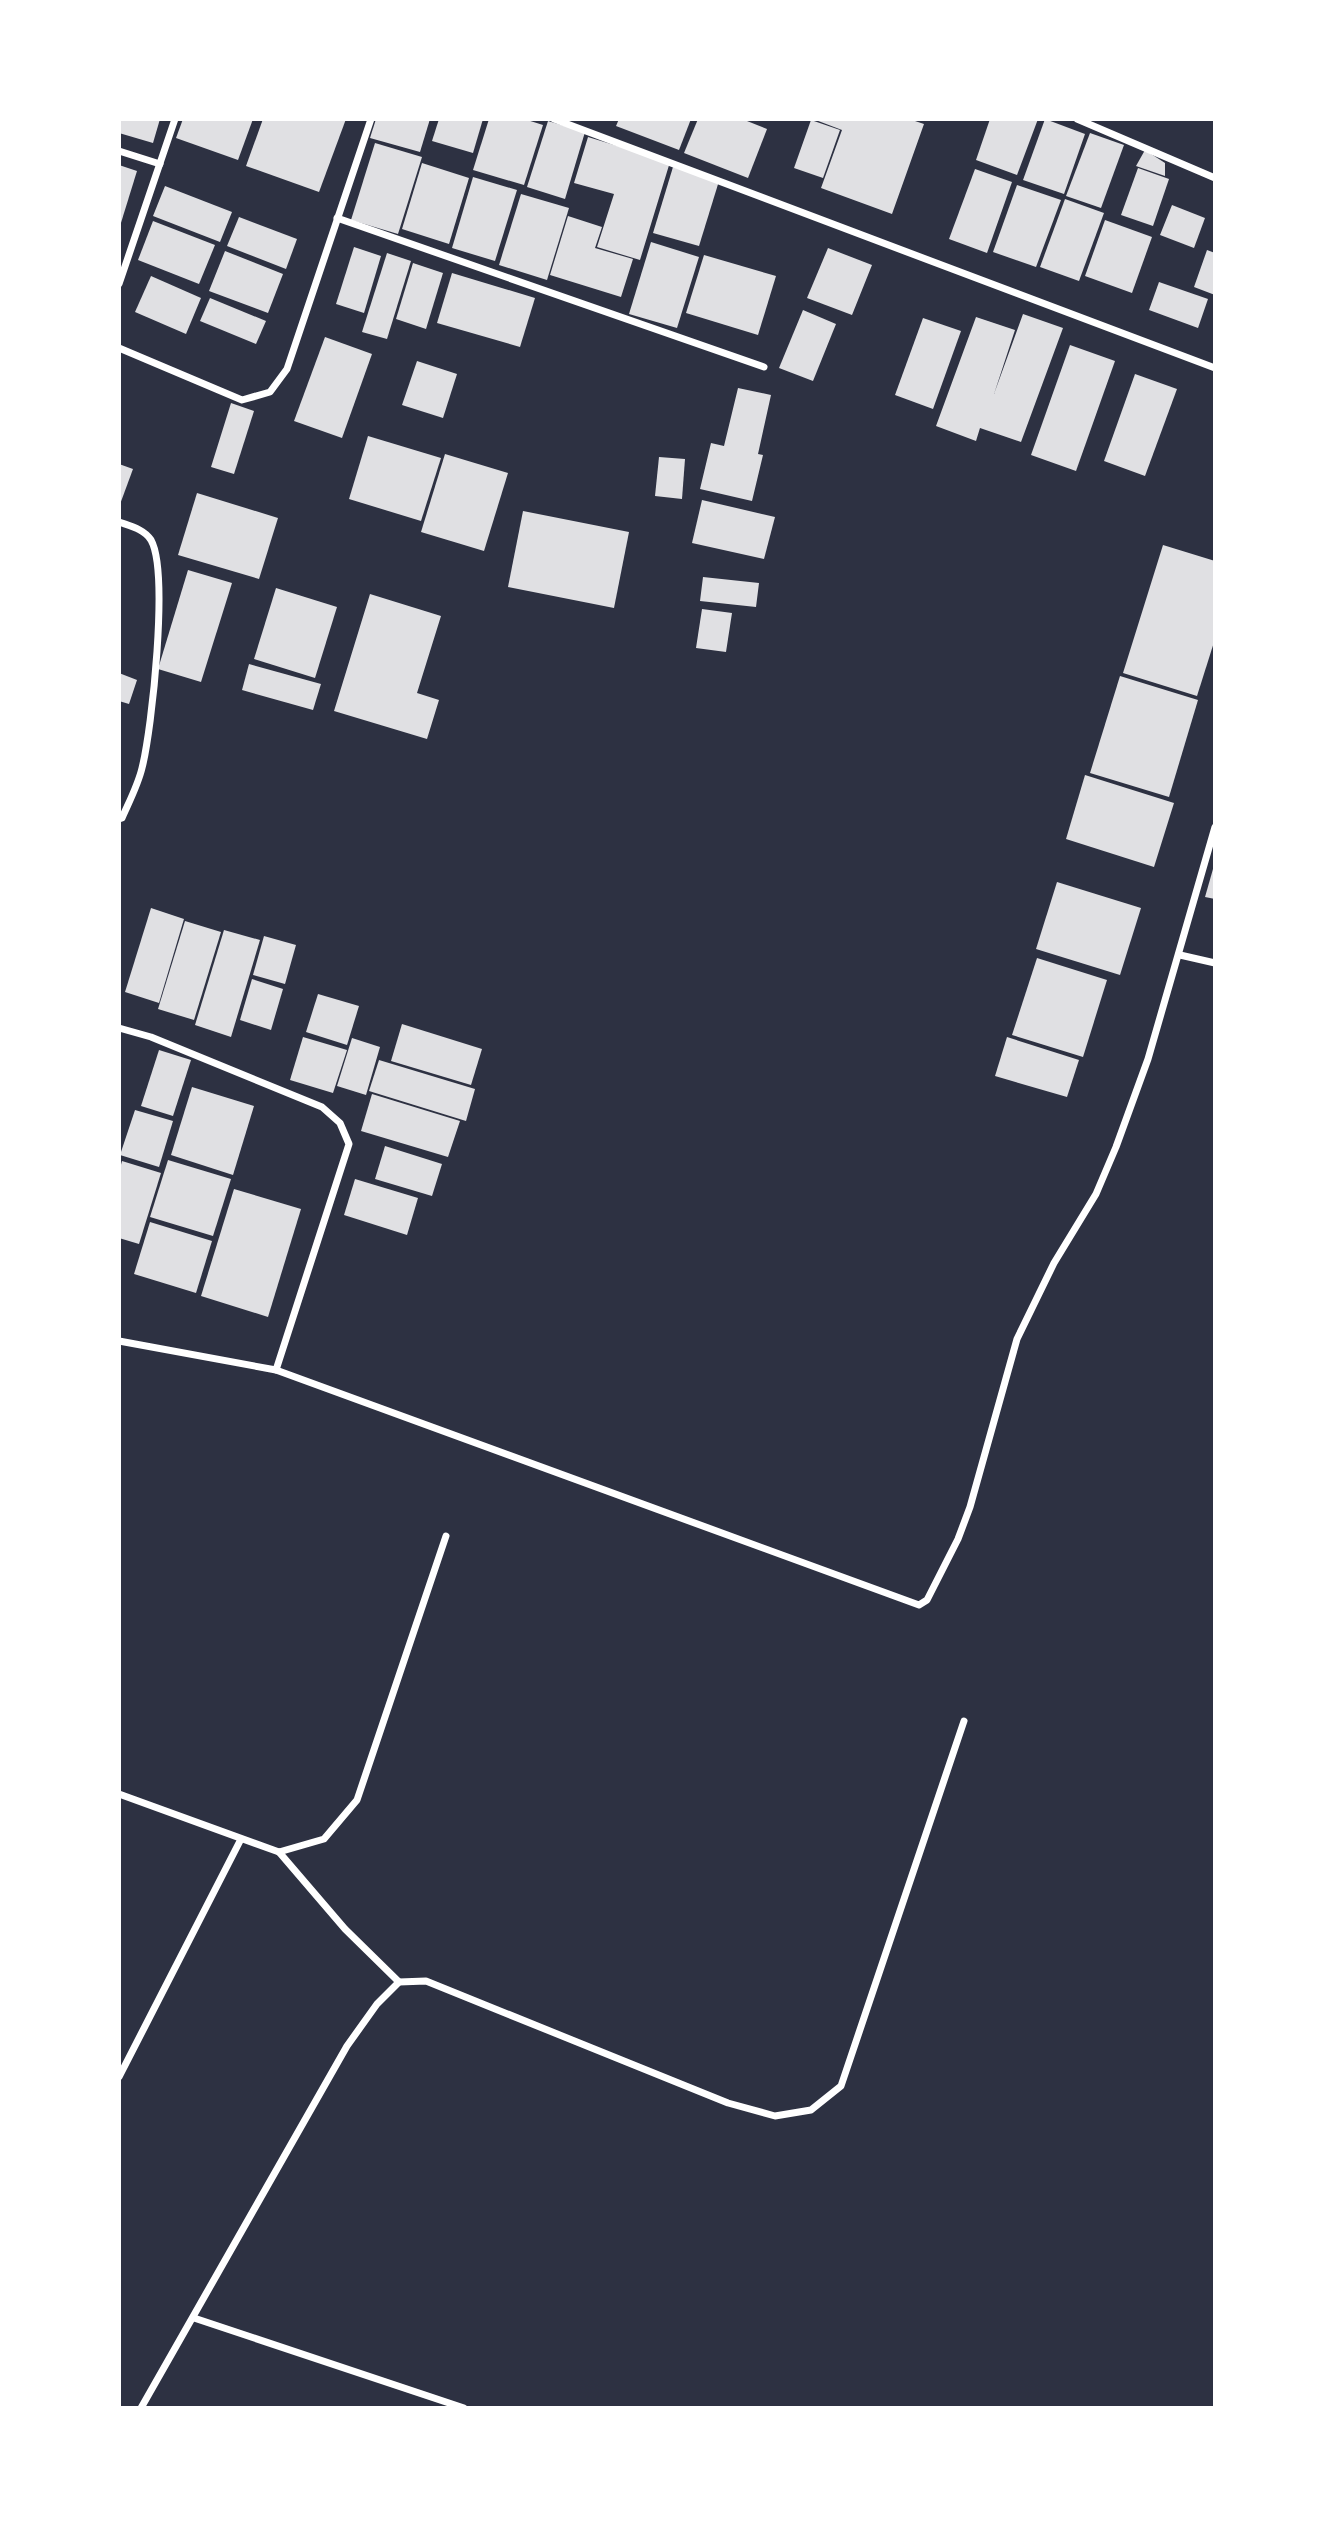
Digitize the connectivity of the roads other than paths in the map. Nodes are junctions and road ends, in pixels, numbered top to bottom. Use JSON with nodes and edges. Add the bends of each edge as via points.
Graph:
{"nodes":[{"id":1,"x":175,"y":119,"type":"edge"},
{"id":2,"x":371,"y":119,"type":"edge"},
{"id":3,"x":554,"y":119,"type":"edge"},
{"id":4,"x":1077,"y":119,"type":"edge"},
{"id":5,"x":119,"y":151,"type":"edge"},
{"id":6,"x":160,"y":164,"type":"junction"},
{"id":7,"x":1215,"y":178,"type":"edge"},
{"id":8,"x":337,"y":218,"type":"junction"},
{"id":9,"x":119,"y":284,"type":"edge"},
{"id":10,"x":119,"y":348,"type":"edge"},
{"id":11,"x":764,"y":367,"type":"dead end"},
{"id":12,"x":1215,"y":368,"type":"edge"},
{"id":13,"x":119,"y":522,"type":"edge"},
{"id":14,"x":119,"y":819,"type":"edge"},
{"id":15,"x":1215,"y":827,"type":"edge"},
{"id":16,"x":1180,"y":955,"type":"junction"},
{"id":17,"x":1215,"y":964,"type":"edge"},
{"id":18,"x":119,"y":1028,"type":"edge"},
{"id":19,"x":119,"y":1341,"type":"edge"},
{"id":20,"x":276,"y":1370,"type":"junction"},
{"id":21,"x":446,"y":1536,"type":"dead end"},
{"id":22,"x":964,"y":1721,"type":"dead end"},
{"id":23,"x":119,"y":1794,"type":"edge"},
{"id":24,"x":241,"y":1839,"type":"junction"},
{"id":25,"x":279,"y":1852,"type":"junction"},
{"id":26,"x":399,"y":1982,"type":"junction"},
{"id":27,"x":123,"y":2062,"type":"edge"},
{"id":28,"x":119,"y":2077,"type":"edge"},
{"id":29,"x":194,"y":2318,"type":"junction"},
{"id":30,"x":141,"y":2408,"type":"edge"},
{"id":31,"x":464,"y":2408,"type":"edge"}],
"edges":[{"from":1,"to":6,"type":"street"},
{"from":2,"to":8,"type":"street"},
{"from":3,"to":12,"type":"street"},
{"from":4,"to":7,"type":"street"},
{"from":5,"to":6,"type":"street"},
{"from":6,"to":9,"type":"street"},
{"from":8,"to":10,"type":"street","via":[[287,369],[270,392],[242,400]]},
{"from":8,"to":11,"type":"street"},
{"from":13,"to":14,"type":"street","via":[[150,539],[159,564],[160,617],[142,768]]},
{"from":15,"to":16,"type":"street"},
{"from":16,"to":17,"type":"street"},
{"from":16,"to":20,"type":"street","via":[[1116,1147],[1096,1194],[1054,1263],[1017,1339],[958,1539],[927,1600],[919,1605]]},
{"from":18,"to":20,"type":"street","via":[[322,1107],[340,1123],[349,1144]]},
{"from":19,"to":20,"type":"street"},
{"from":21,"to":25,"type":"street","via":[[357,1800],[324,1839]]},
{"from":22,"to":26,"type":"street","via":[[841,2086],[811,2110],[775,2116],[728,2103],[426,1981]]},
{"from":23,"to":24,"type":"street"},
{"from":24,"to":25,"type":"street"},
{"from":24,"to":27,"type":"street"},
{"from":25,"to":26,"type":"street","via":[[345,1929]]},
{"from":26,"to":29,"type":"street","via":[[347,2046]]},
{"from":27,"to":28,"type":"street"},
{"from":29,"to":30,"type":"street"},
{"from":29,"to":31,"type":"street"}]}
